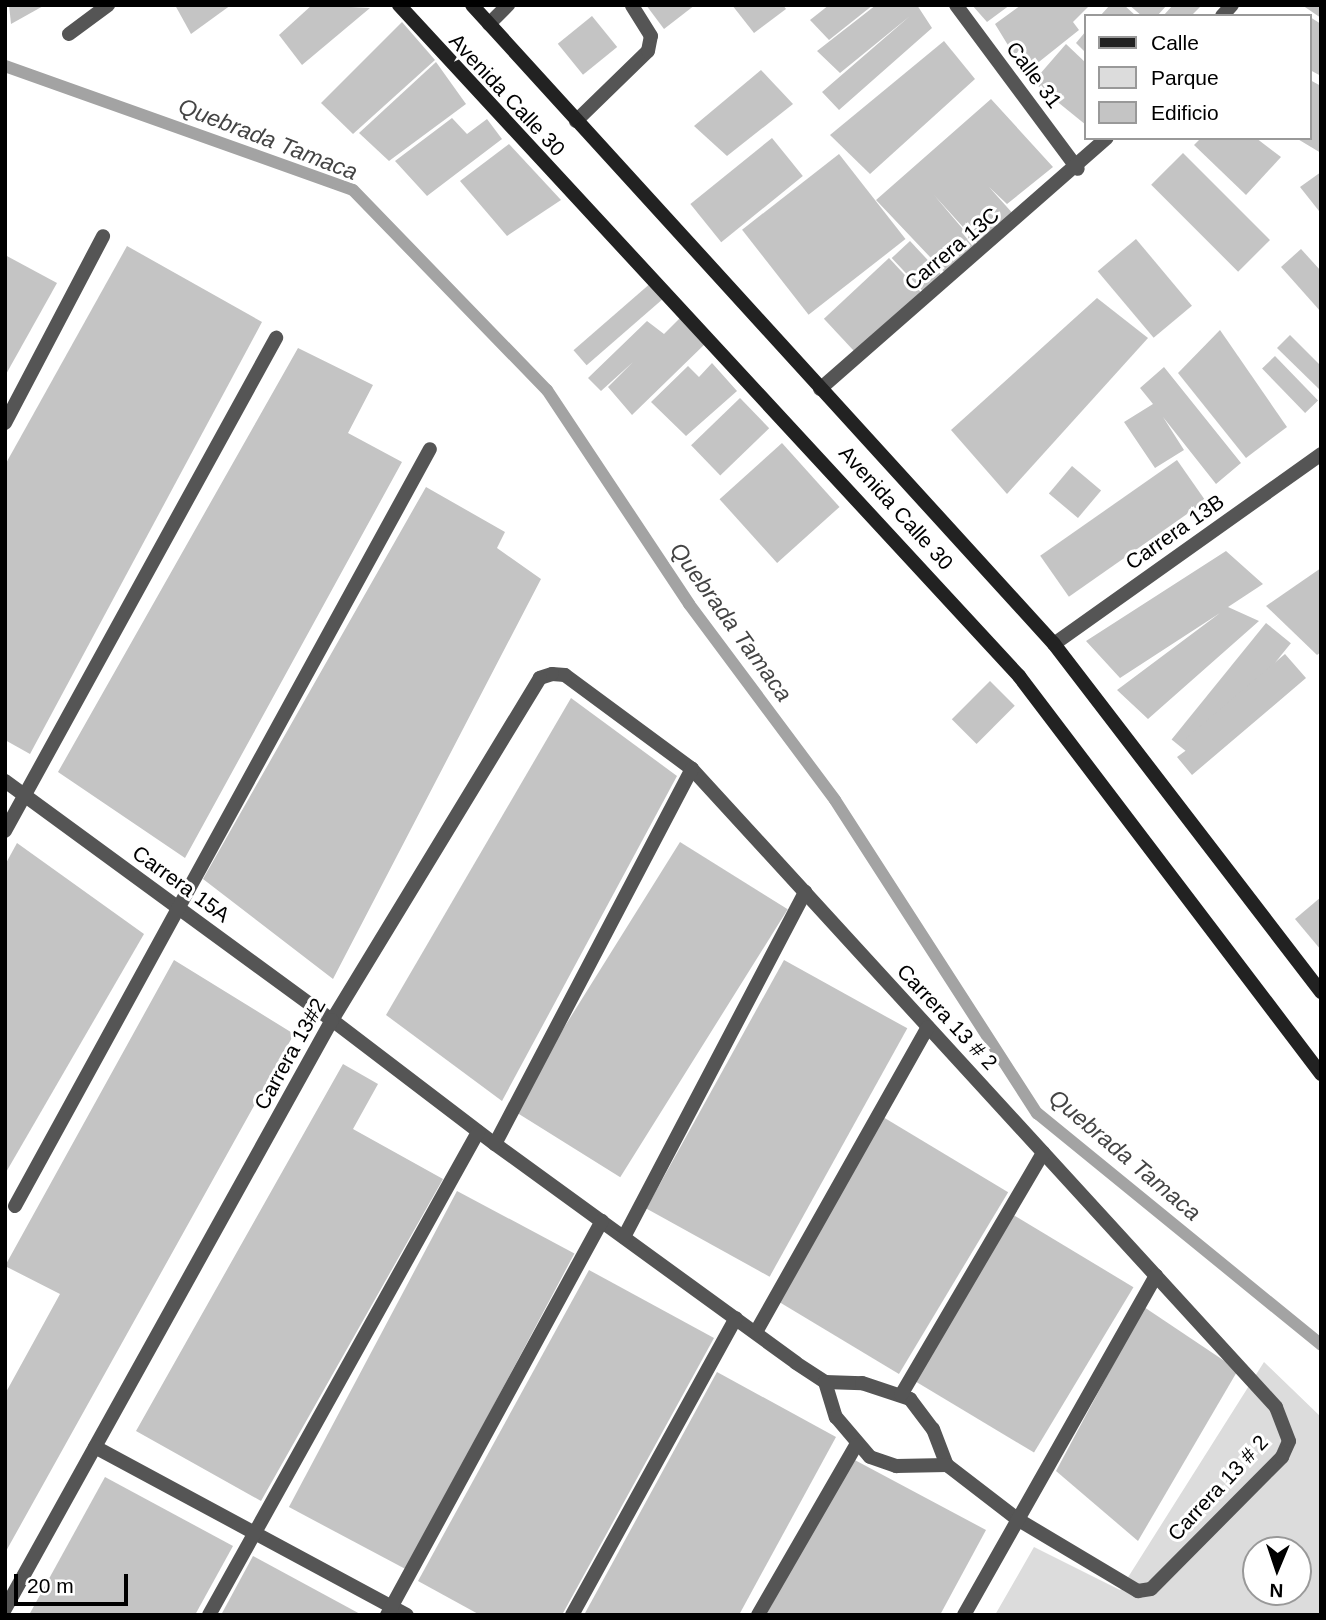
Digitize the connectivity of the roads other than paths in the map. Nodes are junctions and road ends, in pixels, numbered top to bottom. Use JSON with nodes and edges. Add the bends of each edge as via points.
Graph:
{"nodes":[{"id":1,"x":108,"y":5,"type":"edge"},
{"id":2,"x":399,"y":5,"type":"edge"},
{"id":3,"x":472,"y":5,"type":"edge"},
{"id":4,"x":508,"y":5,"type":"edge"},
{"id":5,"x":632,"y":5,"type":"edge"},
{"id":6,"x":956,"y":5,"type":"edge"},
{"id":7,"x":489,"y":24,"type":"junction"},
{"id":8,"x":69,"y":34,"type":"dead end"},
{"id":9,"x":576,"y":121,"type":"junction"},
{"id":10,"x":1105,"y":140,"type":"edge"},
{"id":11,"x":1078,"y":169,"type":"junction"},
{"id":12,"x":103,"y":236,"type":"dead end"},
{"id":13,"x":276,"y":338,"type":"dead end"},
{"id":14,"x":820,"y":389,"type":"junction"},
{"id":15,"x":5,"y":424,"type":"edge"},
{"id":16,"x":430,"y":449,"type":"dead end"},
{"id":17,"x":1321,"y":454,"type":"edge"},
{"id":18,"x":1054,"y":644,"type":"junction"},
{"id":19,"x":534,"y":688,"type":"joint"},
{"id":20,"x":692,"y":769,"type":"junction"},
{"id":21,"x":5,"y":781,"type":"edge"},
{"id":22,"x":24,"y":795,"type":"junction"},
{"id":23,"x":5,"y":831,"type":"edge"},
{"id":24,"x":805,"y":892,"type":"junction"},
{"id":25,"x":175,"y":905,"type":"junction"},
{"id":26,"x":1321,"y":992,"type":"edge"},
{"id":27,"x":332,"y":1020,"type":"junction"},
{"id":28,"x":928,"y":1027,"type":"junction"},
{"id":29,"x":1321,"y":1074,"type":"edge"},
{"id":30,"x":478,"y":1132,"type":"junction"},
{"id":31,"x":495,"y":1144,"type":"junction"},
{"id":32,"x":1043,"y":1153,"type":"junction"},
{"id":33,"x":15,"y":1206,"type":"dead end"},
{"id":34,"x":602,"y":1221,"type":"junction"},
{"id":35,"x":624,"y":1237,"type":"junction"},
{"id":36,"x":1156,"y":1276,"type":"junction"},
{"id":37,"x":736,"y":1318,"type":"junction"},
{"id":38,"x":756,"y":1332,"type":"junction"},
{"id":39,"x":825,"y":1382,"type":"junction"},
{"id":40,"x":901,"y":1395,"type":"junction"},
{"id":41,"x":856,"y":1445,"type":"junction"},
{"id":42,"x":95,"y":1447,"type":"junction"},
{"id":43,"x":947,"y":1465,"type":"junction"},
{"id":44,"x":1017,"y":1520,"type":"junction"},
{"id":45,"x":254,"y":1533,"type":"junction"},
{"id":46,"x":5,"y":1609,"type":"edge"},
{"id":47,"x":389,"y":1611,"type":"edge"},
{"id":48,"x":209,"y":1615,"type":"edge"},
{"id":49,"x":407,"y":1615,"type":"edge"},
{"id":50,"x":572,"y":1615,"type":"edge"},
{"id":51,"x":758,"y":1615,"type":"edge"},
{"id":52,"x":964,"y":1615,"type":"edge"}],
"edges":[{"from":1,"to":8,"type":"street"},
{"from":2,"to":29,"type":"main road","name":"Avenida Calle 30","via":[[1019,676]]},
{"from":3,"to":7,"type":"main road","name":"Avenida Calle 30"},
{"from":4,"to":7,"type":"street"},
{"from":5,"to":9,"type":"street","via":[[651,36],[648,51]]},
{"from":6,"to":11,"type":"street","name":"Calle 31"},
{"from":7,"to":9,"type":"main road","name":"Avenida Calle 30"},
{"from":9,"to":14,"type":"main road","name":"Avenida Calle 30"},
{"from":10,"to":11,"type":"street","name":"Carrera 13C"},
{"from":11,"to":14,"type":"street","name":"Carrera 13C"},
{"from":12,"to":15,"type":"street"},
{"from":13,"to":22,"type":"street"},
{"from":14,"to":18,"type":"main road","name":"Avenida Calle 30"},
{"from":16,"to":25,"type":"street"},
{"from":17,"to":18,"type":"street","name":"Carrera 13B"},
{"from":18,"to":26,"type":"main road","name":"Avenida Calle 30"},
{"from":19,"to":20,"type":"street","name":"Carrera 13 # 2","via":[[540,678],[565,675]]},
{"from":19,"to":27,"type":"street","name":"Carrera 13#2"},
{"from":20,"to":24,"type":"street","name":"Carrera 13 # 2"},
{"from":20,"to":31,"type":"street"},
{"from":21,"to":22,"type":"street","name":"Carrera 15A"},
{"from":22,"to":23,"type":"street"},
{"from":22,"to":25,"type":"street","name":"Carrera 15A"},
{"from":24,"to":28,"type":"street","name":"Carrera 13 # 2"},
{"from":24,"to":35,"type":"street"},
{"from":25,"to":27,"type":"street","name":"Carrera 15A"},
{"from":25,"to":33,"type":"street"},
{"from":27,"to":30,"type":"street"},
{"from":27,"to":42,"type":"street","name":"Carrera 13#2"},
{"from":28,"to":32,"type":"street","name":"Carrera 13 # 2"},
{"from":28,"to":38,"type":"street"},
{"from":30,"to":31,"type":"street"},
{"from":30,"to":45,"type":"street"},
{"from":31,"to":34,"type":"street"},
{"from":32,"to":36,"type":"street","name":"Carrera 13 # 2"},
{"from":32,"to":40,"type":"street"},
{"from":34,"to":35,"type":"street"},
{"from":34,"to":47,"type":"street"},
{"from":35,"to":37,"type":"street"},
{"from":36,"to":44,"type":"street"},
{"from":36,"to":44,"type":"street","name":"Carrera 13 # 2","via":[[1276,1407],[1289,1441],[1282,1457],[1151,1588],[1138,1591]]},
{"from":37,"to":38,"type":"street"},
{"from":37,"to":50,"type":"street"},
{"from":38,"to":39,"type":"street"},
{"from":39,"to":40,"type":"street","name":"Carrera 13 # 2","via":[[862,1383]]},
{"from":39,"to":41,"type":"street","via":[[836,1417]]},
{"from":40,"to":43,"type":"street","name":"Carrera 13 # 2","via":[[920,1407]]},
{"from":41,"to":43,"type":"street","via":[[896,1466]]},
{"from":41,"to":51,"type":"street"},
{"from":42,"to":45,"type":"street"},
{"from":42,"to":46,"type":"street","name":"Carrera 13#2"},
{"from":43,"to":44,"type":"street","name":"Carrera 13 # 2"},
{"from":44,"to":52,"type":"street"},
{"from":45,"to":47,"type":"street"},
{"from":45,"to":48,"type":"street"},
{"from":47,"to":49,"type":"street"}]}
